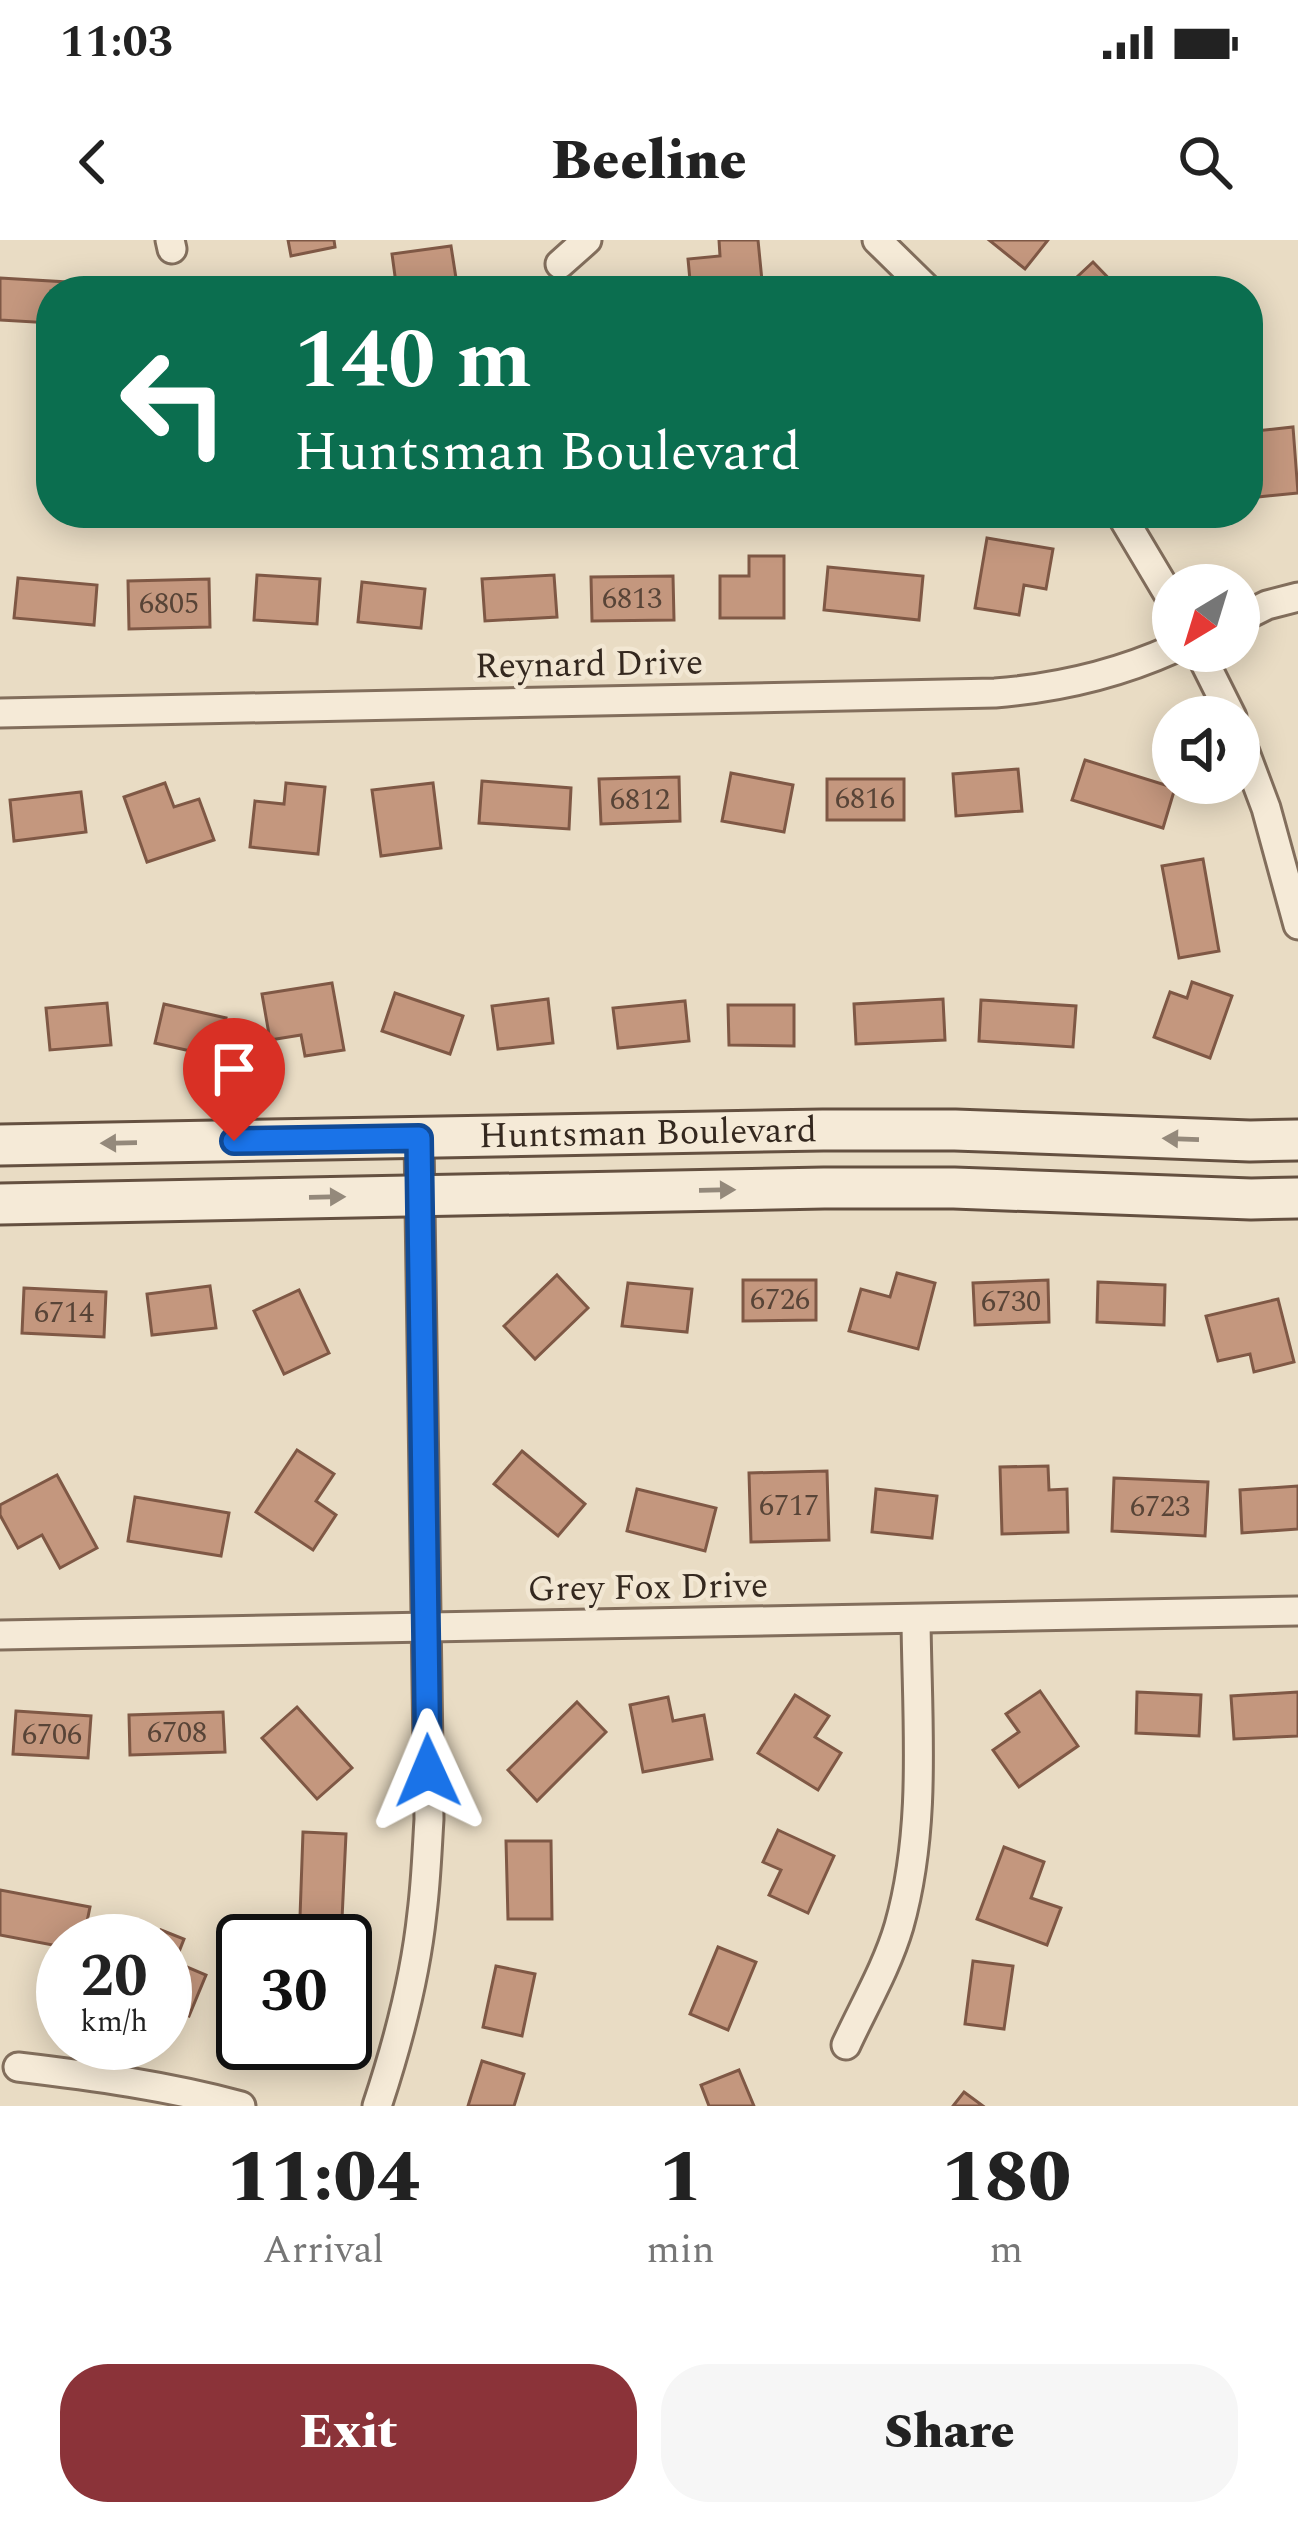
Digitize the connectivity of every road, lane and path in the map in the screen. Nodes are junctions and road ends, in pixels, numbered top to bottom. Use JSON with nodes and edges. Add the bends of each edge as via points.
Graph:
{"nodes":[{"id":1,"x":586,"y":240,"type":"edge"},
{"id":2,"x":877,"y":240,"type":"edge"},
{"id":3,"x":560,"y":264,"type":"dead end"},
{"id":4,"x":914,"y":276,"type":"edge"},
{"id":5,"x":1130,"y":528,"type":"edge"},
{"id":6,"x":1152,"y":565,"type":"edge"},
{"id":7,"x":1298,"y":597,"type":"edge"},
{"id":8,"x":1260,"y":609,"type":"edge"},
{"id":9,"x":1152,"y":659,"type":"edge"},
{"id":10,"x":0,"y":713,"type":"edge"},
{"id":11,"x":1260,"y":792,"type":"edge"},
{"id":12,"x":1298,"y":925,"type":"edge"},
{"id":13,"x":419,"y":1138,"type":"junction"},
{"id":14,"x":1298,"y":1140,"type":"edge"},
{"id":15,"x":0,"y":1145,"type":"edge"},
{"id":16,"x":419,"y":1196,"type":"junction"},
{"id":17,"x":1298,"y":1198,"type":"edge"},
{"id":18,"x":0,"y":1204,"type":"edge"},
{"id":19,"x":1298,"y":1611,"type":"edge"},
{"id":20,"x":916,"y":1620,"type":"junction"},
{"id":21,"x":426,"y":1628,"type":"junction"},
{"id":22,"x":0,"y":1635,"type":"edge"},
{"id":23,"x":846,"y":2045,"type":"dead end"},
{"id":24,"x":18,"y":2067,"type":"dead end"},
{"id":25,"x":241,"y":2106,"type":"edge"},
{"id":26,"x":377,"y":2106,"type":"edge"}],
"edges":[{"from":1,"to":3,"type":"street"},
{"from":2,"to":4,"type":"street"},
{"from":5,"to":6,"type":"street"},
{"from":7,"to":8,"type":"street"},
{"from":9,"to":10,"type":"street","name":"Reynard Drive","via":[[1102,677],[995,694]]},
{"from":11,"to":12,"type":"street"},
{"from":14,"to":13,"type":"street","name":"Huntsman Boulevard","one_way":true,"via":[[955,1130]]},
{"from":13,"to":15,"type":"street","name":"Huntsman Boulevard","one_way":true},
{"from":13,"to":16,"type":"street"},
{"from":16,"to":17,"type":"street","name":"Huntsman Boulevard","one_way":true,"via":[[954,1188]]},
{"from":18,"to":16,"type":"street","name":"Huntsman Boulevard","one_way":true},
{"from":16,"to":21,"type":"street"},
{"from":19,"to":20,"type":"street","name":"Grey Fox Drive"},
{"from":20,"to":21,"type":"street","name":"Grey Fox Drive"},
{"from":20,"to":23,"type":"street","via":[[912,1869],[898,1928]]},
{"from":21,"to":22,"type":"street","name":"Grey Fox Drive"},
{"from":21,"to":26,"type":"street","via":[[422,1912],[402,2025]]},
{"from":24,"to":25,"type":"street","via":[[124,2079]]}]}
